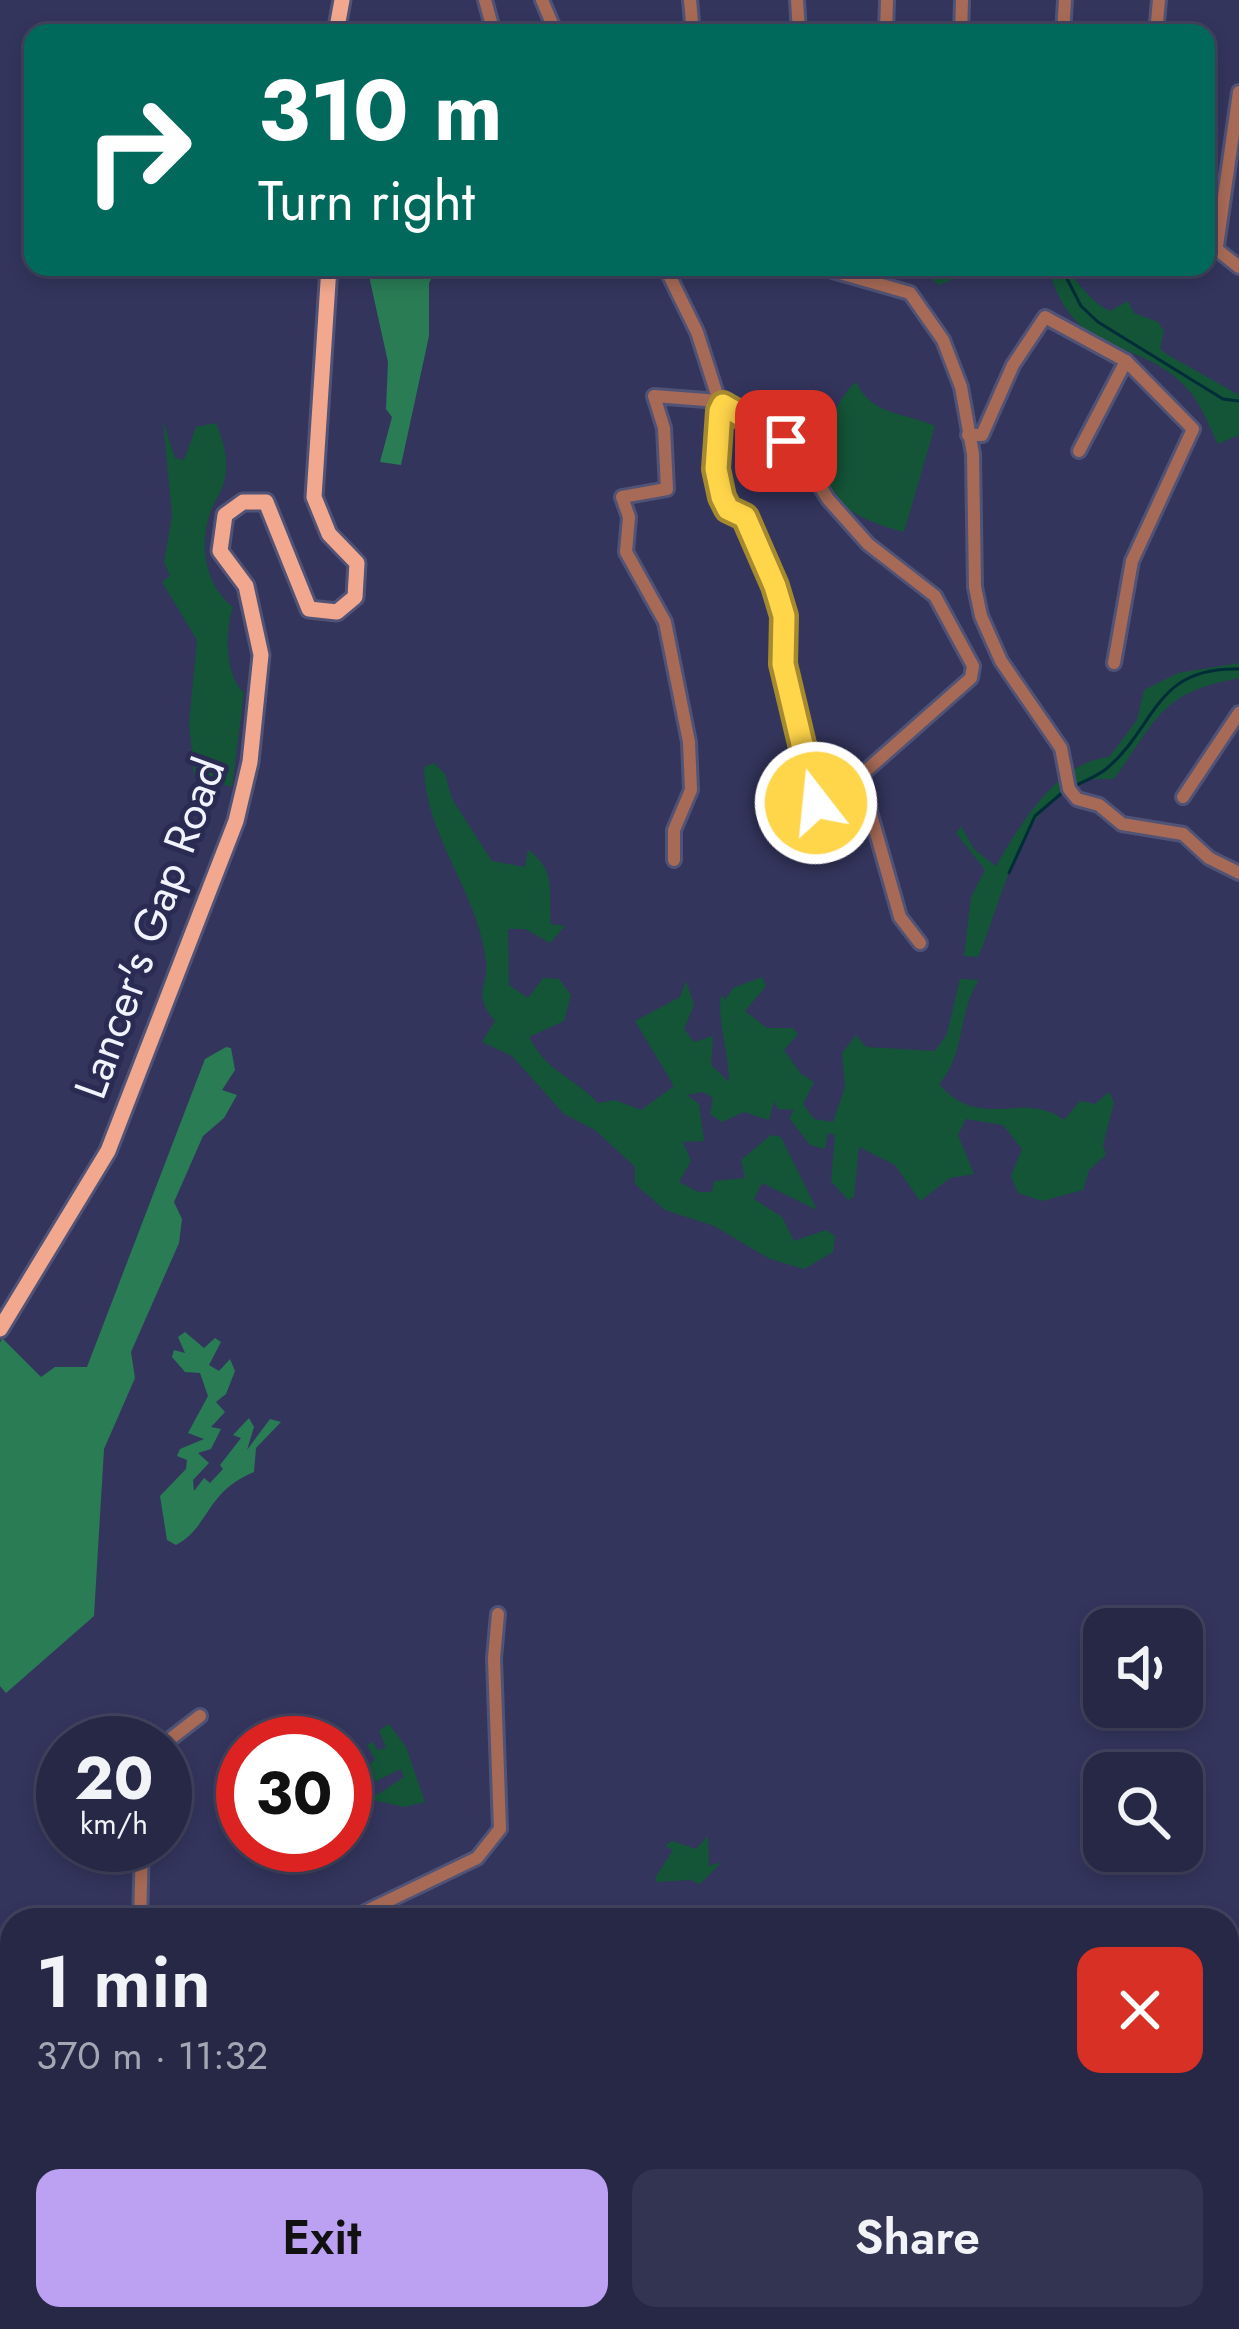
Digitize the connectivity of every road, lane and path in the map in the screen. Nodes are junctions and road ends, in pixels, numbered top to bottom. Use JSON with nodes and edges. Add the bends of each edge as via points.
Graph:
{"nodes":[{"id":1,"x":1239,"y":92,"type":"edge"},
{"id":2,"x":1215,"y":222,"type":"edge"},
{"id":3,"x":1215,"y":247,"type":"edge"},
{"id":4,"x":1239,"y":267,"type":"edge"},
{"id":5,"x":328,"y":276,"type":"edge"},
{"id":6,"x":669,"y":276,"type":"edge"},
{"id":7,"x":859,"y":276,"type":"edge"},
{"id":8,"x":1126,"y":361,"type":"junction"},
{"id":9,"x":721,"y":403,"type":"junction"},
{"id":10,"x":968,"y":435,"type":"junction"},
{"id":11,"x":1079,"y":451,"type":"dead end"},
{"id":12,"x":1114,"y":663,"type":"dead end"},
{"id":13,"x":1239,"y":713,"type":"edge"},
{"id":14,"x":860,"y":776,"type":"junction"},
{"id":15,"x":1183,"y":797,"type":"dead end"},
{"id":16,"x":674,"y":860,"type":"dead end"},
{"id":17,"x":1239,"y":873,"type":"edge"},
{"id":18,"x":920,"y":943,"type":"dead end"},
{"id":19,"x":0,"y":1329,"type":"edge"},
{"id":20,"x":498,"y":1614,"type":"dead end"},
{"id":21,"x":200,"y":1716,"type":"dead end"},
{"id":22,"x":192,"y":1722,"type":"edge"},
{"id":23,"x":141,"y":1872,"type":"edge"},
{"id":24,"x":140,"y":1908,"type":"edge"},
{"id":25,"x":373,"y":1908,"type":"edge"}],
"edges":[{"from":1,"to":2,"type":"street"},
{"from":3,"to":4,"type":"street"},
{"from":5,"to":19,"type":"main road","name":"Lancer's Gap Road","via":[[314,497],[329,535],[357,563],[355,597],[337,612],[309,608],[266,502],[243,502],[225,515],[220,550],[246,586],[261,655],[245,790],[108,1151]]},
{"from":6,"to":9,"type":"street"},
{"from":7,"to":10,"type":"street","via":[[910,293],[932,317],[961,387]]},
{"from":8,"to":10,"type":"street","via":[[1045,316],[982,435]]},
{"from":8,"to":11,"type":"street"},
{"from":8,"to":12,"type":"street","via":[[1193,429],[1132,561]]},
{"from":9,"to":14,"type":"street","via":[[722,497],[745,517],[775,586],[783,664],[814,796]]},
{"from":9,"to":14,"type":"street","via":[[796,448],[868,544],[934,596],[973,666],[971,678]]},
{"from":9,"to":16,"type":"street","via":[[654,396],[667,489],[622,497],[626,552],[665,622],[689,742],[691,790],[674,830]]},
{"from":10,"to":17,"type":"street","via":[[981,616],[1001,661],[1061,748],[1069,789],[1122,824],[1183,834]]},
{"from":13,"to":15,"type":"street"},
{"from":14,"to":18,"type":"street","via":[[899,917]]},
{"from":20,"to":25,"type":"street","via":[[500,1829],[477,1858]]},
{"from":21,"to":22,"type":"street"},
{"from":23,"to":24,"type":"street"}]}
